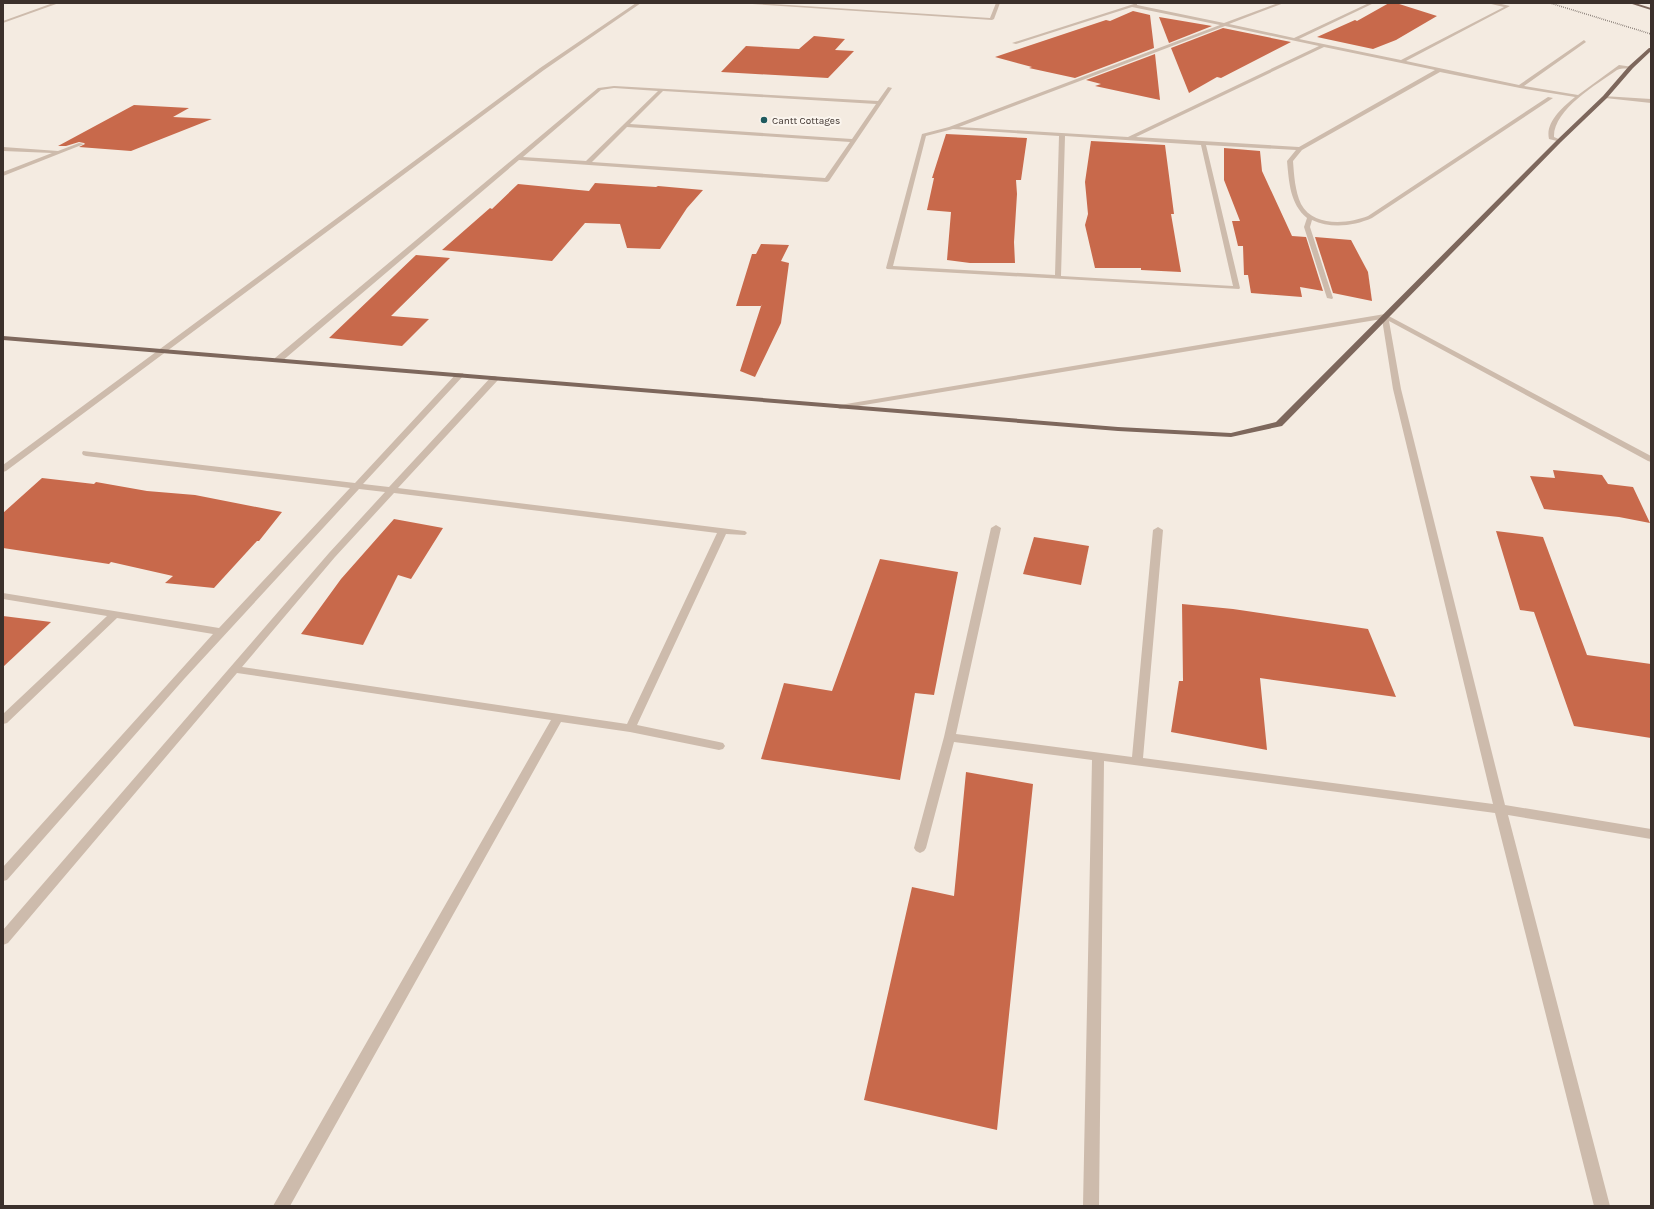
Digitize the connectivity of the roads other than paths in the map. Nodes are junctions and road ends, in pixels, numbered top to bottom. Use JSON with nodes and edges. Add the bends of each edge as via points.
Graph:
{"nodes":[{"id":1,"x":57,"y":3,"type":"edge"},
{"id":2,"x":639,"y":3,"type":"edge"},
{"id":3,"x":739,"y":3,"type":"edge"},
{"id":4,"x":751,"y":3,"type":"edge"},
{"id":5,"x":998,"y":3,"type":"edge"},
{"id":6,"x":1137,"y":3,"type":"edge"},
{"id":7,"x":1282,"y":3,"type":"edge"},
{"id":8,"x":1372,"y":3,"type":"edge"},
{"id":9,"x":1489,"y":3,"type":"edge"},
{"id":10,"x":1631,"y":3,"type":"edge"},
{"id":11,"x":1131,"y":5,"type":"junction"},
{"id":12,"x":1651,"y":9,"type":"edge"},
{"id":13,"x":3,"y":22,"type":"edge"},
{"id":14,"x":1224,"y":25,"type":"junction"},
{"id":15,"x":1294,"y":40,"type":"junction"},
{"id":16,"x":1584,"y":41,"type":"dead end"},
{"id":17,"x":1014,"y":43,"type":"dead end"},
{"id":18,"x":1322,"y":46,"type":"junction"},
{"id":19,"x":1651,"y":49,"type":"edge"},
{"id":20,"x":1401,"y":62,"type":"junction"},
{"id":21,"x":1631,"y":67,"type":"junction"},
{"id":22,"x":1439,"y":70,"type":"junction"},
{"id":23,"x":1520,"y":87,"type":"junction"},
{"id":24,"x":890,"y":88,"type":"dead end"},
{"id":25,"x":662,"y":90,"type":"junction"},
{"id":26,"x":1577,"y":96,"type":"junction"},
{"id":27,"x":1605,"y":97,"type":"junction"},
{"id":28,"x":1550,"y":98,"type":"dead end"},
{"id":29,"x":1651,"y":101,"type":"edge"},
{"id":30,"x":880,"y":103,"type":"junction"},
{"id":31,"x":626,"y":125,"type":"junction"},
{"id":32,"x":951,"y":128,"type":"junction"},
{"id":33,"x":1062,"y":135,"type":"junction"},
{"id":34,"x":1129,"y":139,"type":"junction"},
{"id":35,"x":855,"y":141,"type":"junction"},
{"id":36,"x":1559,"y":141,"type":"junction"},
{"id":37,"x":1203,"y":143,"type":"junction"},
{"id":38,"x":82,"y":144,"type":"dead end"},
{"id":39,"x":3,"y":149,"type":"edge"},
{"id":40,"x":1300,"y":149,"type":"junction"},
{"id":41,"x":60,"y":152,"type":"junction"},
{"id":42,"x":519,"y":158,"type":"junction"},
{"id":43,"x":587,"y":163,"type":"junction"},
{"id":44,"x":3,"y":174,"type":"edge"},
{"id":45,"x":1310,"y":218,"type":"junction"},
{"id":46,"x":1058,"y":278,"type":"junction"},
{"id":47,"x":1330,"y":298,"type":"dead end"},
{"id":48,"x":1385,"y":316,"type":"junction"},
{"id":49,"x":3,"y":338,"type":"edge"},
{"id":50,"x":161,"y":350,"type":"junction"},
{"id":51,"x":278,"y":360,"type":"junction"},
{"id":52,"x":460,"y":375,"type":"junction"},
{"id":53,"x":495,"y":378,"type":"junction"},
{"id":54,"x":840,"y":407,"type":"junction"},
{"id":55,"x":86,"y":453,"type":"dead end"},
{"id":56,"x":1651,"y":459,"type":"edge"},
{"id":57,"x":3,"y":469,"type":"edge"},
{"id":58,"x":358,"y":485,"type":"junction"},
{"id":59,"x":392,"y":490,"type":"junction"},
{"id":60,"x":996,"y":528,"type":"dead end"},
{"id":61,"x":723,"y":530,"type":"junction"},
{"id":62,"x":1158,"y":530,"type":"dead end"},
{"id":63,"x":742,"y":533,"type":"dead end"},
{"id":64,"x":3,"y":596,"type":"edge"},
{"id":65,"x":114,"y":615,"type":"junction"},
{"id":66,"x":221,"y":632,"type":"junction"},
{"id":67,"x":235,"y":669,"type":"junction"},
{"id":68,"x":558,"y":717,"type":"junction"},
{"id":69,"x":3,"y":720,"type":"edge"},
{"id":70,"x":630,"y":728,"type":"junction"},
{"id":71,"x":950,"y":737,"type":"junction"},
{"id":72,"x":719,"y":746,"type":"dead end"},
{"id":73,"x":1098,"y":756,"type":"junction"},
{"id":74,"x":1137,"y":762,"type":"junction"},
{"id":75,"x":1500,"y":809,"type":"junction"},
{"id":76,"x":1651,"y":834,"type":"edge"},
{"id":77,"x":920,"y":848,"type":"dead end"},
{"id":78,"x":3,"y":876,"type":"edge"},
{"id":79,"x":3,"y":939,"type":"edge"},
{"id":80,"x":281,"y":1206,"type":"edge"},
{"id":81,"x":1091,"y":1206,"type":"edge"},
{"id":82,"x":1602,"y":1206,"type":"edge"}],
"edges":[{"from":1,"to":13,"type":"street"},
{"from":2,"to":50,"type":"street","via":[[542,69]]},
{"from":3,"to":4,"type":"street"},
{"from":4,"to":5,"type":"street","via":[[992,19]]},
{"from":6,"to":11,"type":"street"},
{"from":7,"to":14,"type":"street"},
{"from":8,"to":15,"type":"street"},
{"from":9,"to":20,"type":"street","via":[[1508,6]]},
{"from":10,"to":12,"type":"main road"},
{"from":11,"to":14,"type":"street"},
{"from":11,"to":17,"type":"street"},
{"from":14,"to":15,"type":"street"},
{"from":14,"to":32,"type":"street"},
{"from":15,"to":18,"type":"street"},
{"from":16,"to":23,"type":"street"},
{"from":18,"to":20,"type":"street"},
{"from":18,"to":34,"type":"street"},
{"from":19,"to":21,"type":"main road"},
{"from":20,"to":22,"type":"street"},
{"from":21,"to":26,"type":"street","via":[[1621,66],[1614,69]]},
{"from":21,"to":27,"type":"main road"},
{"from":22,"to":23,"type":"street"},
{"from":22,"to":40,"type":"street"},
{"from":23,"to":26,"type":"street"},
{"from":24,"to":30,"type":"street"},
{"from":25,"to":30,"type":"street"},
{"from":25,"to":31,"type":"street"},
{"from":25,"to":42,"type":"street","via":[[614,87],[600,89]]},
{"from":26,"to":36,"type":"street","via":[[1553,123],[1550,135]]},
{"from":27,"to":29,"type":"street"},
{"from":27,"to":36,"type":"main road"},
{"from":28,"to":45,"type":"street","via":[[1370,217],[1357,223],[1340,224],[1322,223]]},
{"from":30,"to":35,"type":"street"},
{"from":31,"to":35,"type":"street"},
{"from":31,"to":43,"type":"street"},
{"from":32,"to":33,"type":"street"},
{"from":32,"to":46,"type":"street","via":[[924,135],[889,268]]},
{"from":33,"to":34,"type":"street"},
{"from":33,"to":46,"type":"street"},
{"from":34,"to":37,"type":"street"},
{"from":35,"to":43,"type":"street","via":[[828,180]]},
{"from":36,"to":48,"type":"main road"},
{"from":37,"to":40,"type":"street"},
{"from":37,"to":46,"type":"street","via":[[1237,288]]},
{"from":38,"to":41,"type":"street"},
{"from":39,"to":41,"type":"street"},
{"from":40,"to":45,"type":"street","via":[[1290,161],[1295,197],[1302,213]]},
{"from":41,"to":44,"type":"street"},
{"from":42,"to":43,"type":"street"},
{"from":42,"to":51,"type":"street"},
{"from":45,"to":47,"type":"street","via":[[1307,227]]},
{"from":48,"to":54,"type":"street"},
{"from":48,"to":54,"type":"main road","via":[[1279,424],[1231,434],[1118,429]]},
{"from":48,"to":56,"type":"street"},
{"from":48,"to":75,"type":"street","via":[[1398,390]]},
{"from":49,"to":50,"type":"main road"},
{"from":50,"to":51,"type":"main road"},
{"from":50,"to":57,"type":"street"},
{"from":51,"to":52,"type":"main road"},
{"from":52,"to":53,"type":"main road"},
{"from":52,"to":58,"type":"street"},
{"from":53,"to":54,"type":"main road"},
{"from":53,"to":59,"type":"street"},
{"from":55,"to":58,"type":"street"},
{"from":58,"to":59,"type":"street"},
{"from":58,"to":66,"type":"street"},
{"from":59,"to":61,"type":"street"},
{"from":59,"to":67,"type":"street","via":[[332,555]]},
{"from":60,"to":71,"type":"street"},
{"from":61,"to":63,"type":"street"},
{"from":61,"to":70,"type":"street"},
{"from":62,"to":74,"type":"street"},
{"from":64,"to":65,"type":"street"},
{"from":65,"to":66,"type":"street"},
{"from":65,"to":69,"type":"street"},
{"from":66,"to":78,"type":"street"},
{"from":67,"to":68,"type":"street"},
{"from":67,"to":79,"type":"street"},
{"from":68,"to":70,"type":"street"},
{"from":68,"to":80,"type":"street"},
{"from":70,"to":72,"type":"street"},
{"from":71,"to":73,"type":"street"},
{"from":71,"to":77,"type":"street"},
{"from":73,"to":74,"type":"street"},
{"from":73,"to":81,"type":"street"},
{"from":74,"to":75,"type":"street"},
{"from":75,"to":76,"type":"street"},
{"from":75,"to":82,"type":"street"}]}
